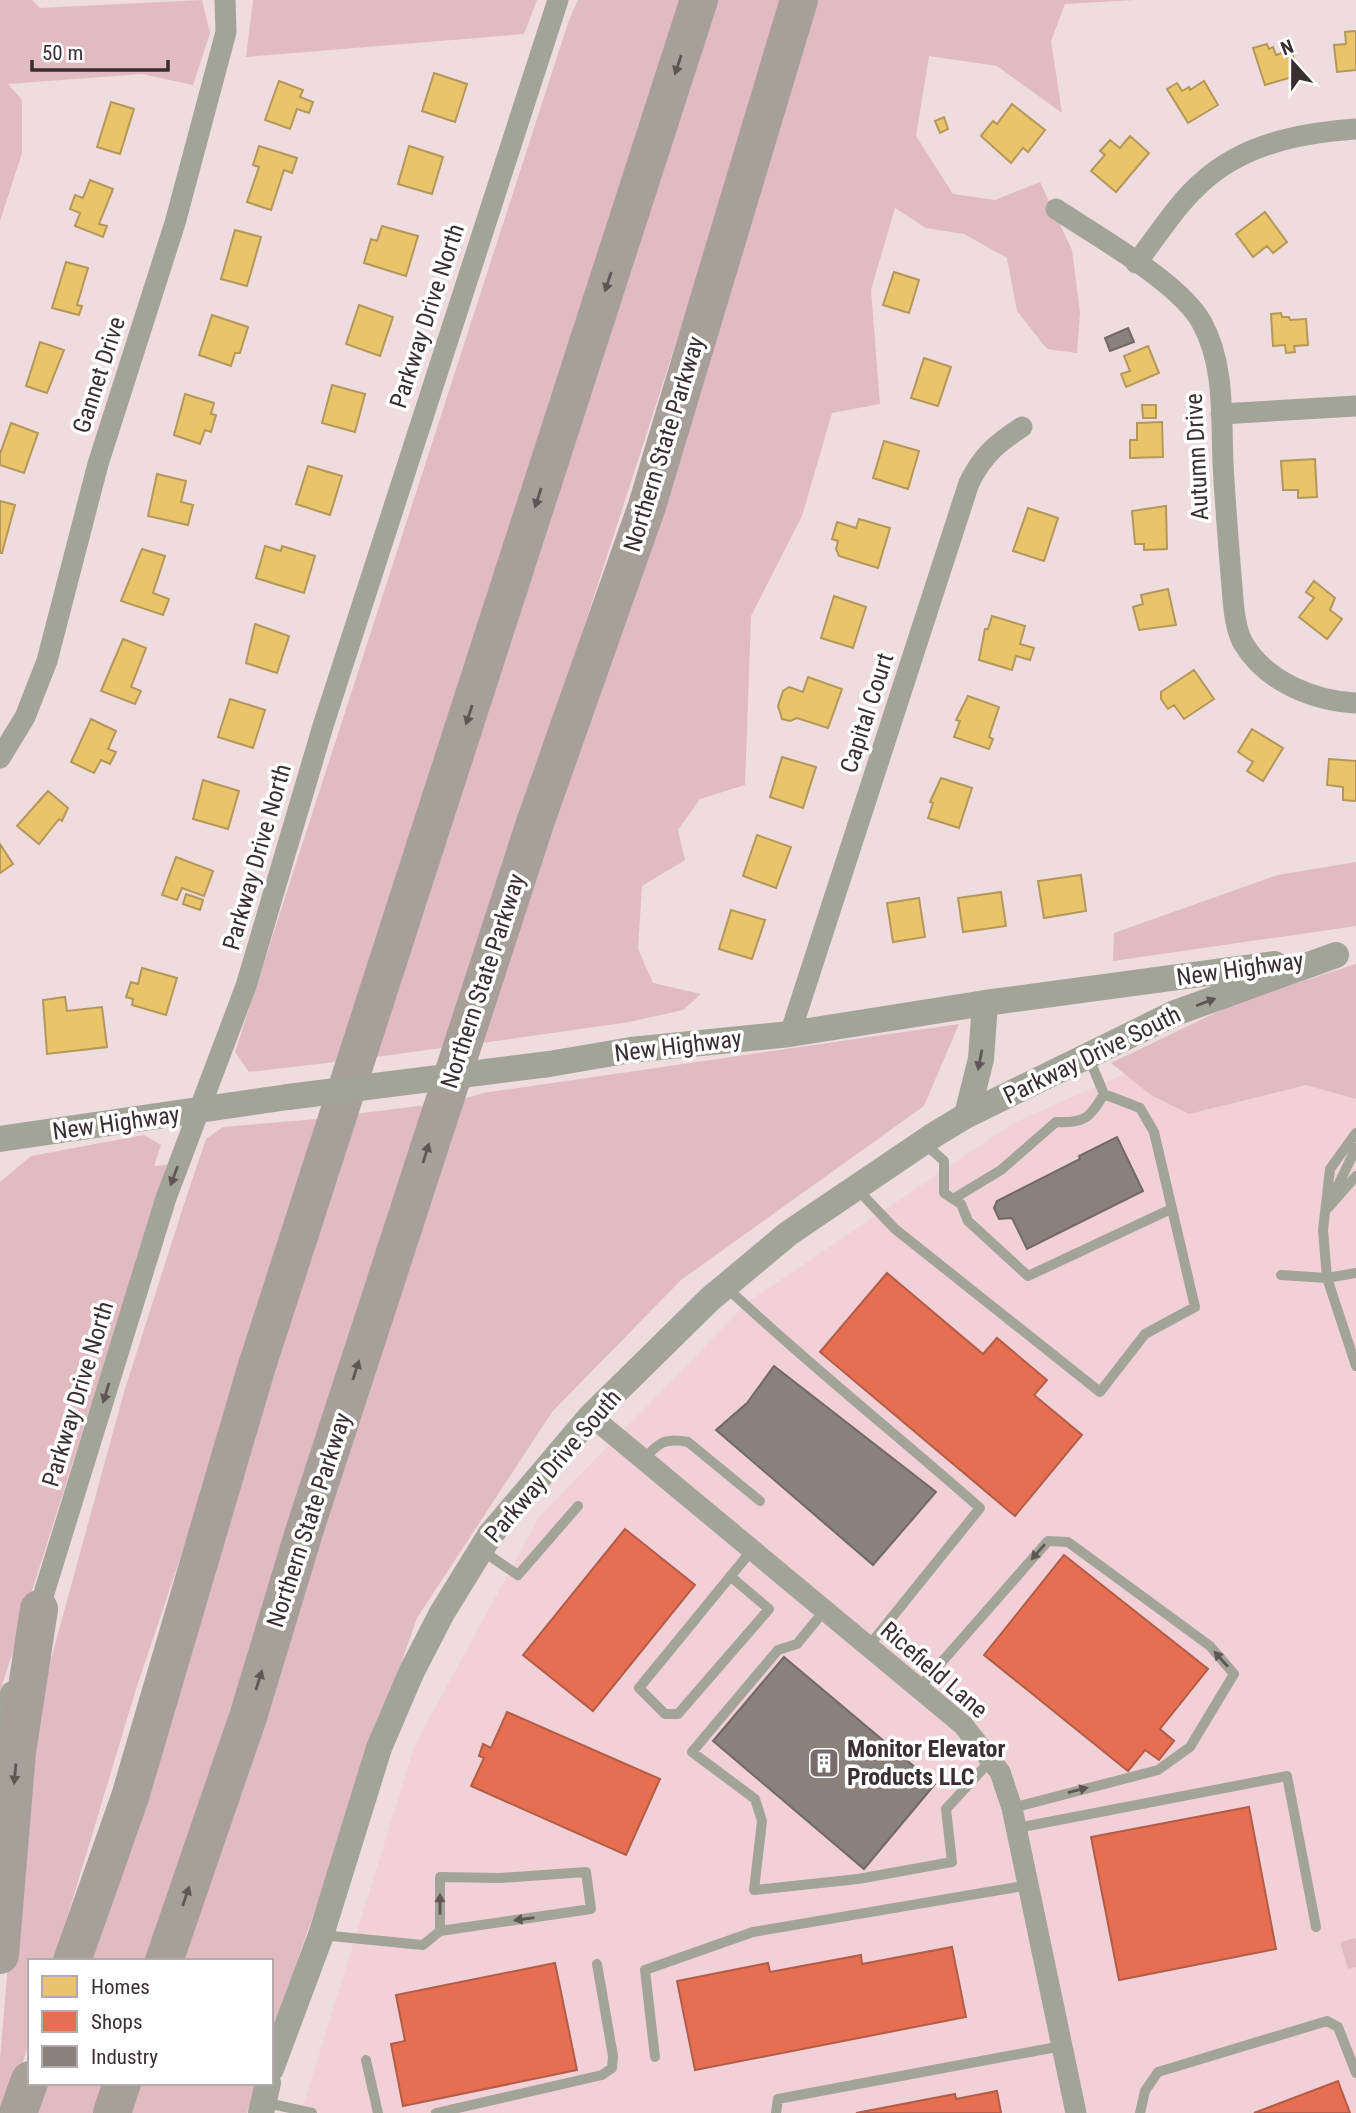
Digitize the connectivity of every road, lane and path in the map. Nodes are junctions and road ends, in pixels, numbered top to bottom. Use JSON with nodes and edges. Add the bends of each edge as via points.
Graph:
{"nodes":[{"id":1,"x":225,"y":0,"type":"edge"},
{"id":2,"x":558,"y":0,"type":"edge"},
{"id":3,"x":699,"y":0,"type":"edge"},
{"id":4,"x":799,"y":0,"type":"edge"},
{"id":5,"x":1356,"y":130,"type":"edge"},
{"id":6,"x":1056,"y":209,"type":"dead end"},
{"id":7,"x":1136,"y":263,"type":"junction"},
{"id":8,"x":1356,"y":406,"type":"edge"},
{"id":9,"x":1221,"y":414,"type":"junction"},
{"id":10,"x":1022,"y":427,"type":"dead end"},
{"id":11,"x":1356,"y":704,"type":"edge"},
{"id":12,"x":0,"y":758,"type":"edge"},
{"id":13,"x":1346,"y":954,"type":"edge"},
{"id":14,"x":1132,"y":985,"type":"junction"},
{"id":15,"x":985,"y":1003,"type":"junction"},
{"id":16,"x":790,"y":1034,"type":"junction"},
{"id":17,"x":1130,"y":1037,"type":"junction"},
{"id":18,"x":1088,"y":1056,"type":"junction"},
{"id":19,"x":1104,"y":1094,"type":"junction"},
{"id":20,"x":197,"y":1112,"type":"junction"},
{"id":21,"x":967,"y":1115,"type":"junction"},
{"id":22,"x":1356,"y":1133,"type":"edge"},
{"id":23,"x":0,"y":1139,"type":"edge"},
{"id":24,"x":923,"y":1142,"type":"junction"},
{"id":25,"x":1356,"y":1148,"type":"edge"},
{"id":26,"x":1356,"y":1176,"type":"edge"},
{"id":27,"x":856,"y":1187,"type":"junction"},
{"id":28,"x":953,"y":1199,"type":"junction"},
{"id":29,"x":1171,"y":1209,"type":"junction"},
{"id":30,"x":1327,"y":1209,"type":"junction"},
{"id":31,"x":1356,"y":1273,"type":"edge"},
{"id":32,"x":1281,"y":1275,"type":"dead end"},
{"id":33,"x":1327,"y":1278,"type":"junction"},
{"id":34,"x":725,"y":1286,"type":"junction"},
{"id":35,"x":1356,"y":1366,"type":"edge"},
{"id":36,"x":591,"y":1416,"type":"junction"},
{"id":37,"x":643,"y":1460,"type":"junction"},
{"id":38,"x":760,"y":1501,"type":"dead end"},
{"id":39,"x":578,"y":1506,"type":"dead end"},
{"id":40,"x":481,"y":1550,"type":"junction"},
{"id":41,"x":752,"y":1550,"type":"junction"},
{"id":42,"x":730,"y":1576,"type":"junction"},
{"id":43,"x":39,"y":1609,"type":"junction"},
{"id":44,"x":824,"y":1611,"type":"junction"},
{"id":45,"x":868,"y":1647,"type":"junction"},
{"id":46,"x":918,"y":1689,"type":"junction"},
{"id":47,"x":0,"y":1727,"type":"edge"},
{"id":48,"x":990,"y":1760,"type":"junction"},
{"id":49,"x":1015,"y":1818,"type":"junction"},
{"id":50,"x":1029,"y":1885,"type":"junction"},
{"id":51,"x":1316,"y":1927,"type":"dead end"},
{"id":52,"x":440,"y":1931,"type":"junction"},
{"id":53,"x":321,"y":1935,"type":"junction"},
{"id":54,"x":0,"y":1955,"type":"edge"},
{"id":55,"x":73,"y":1959,"type":"edge"},
{"id":56,"x":165,"y":1959,"type":"edge"},
{"id":57,"x":597,"y":1964,"type":"dead end"},
{"id":58,"x":1062,"y":2046,"type":"junction"},
{"id":59,"x":655,"y":2057,"type":"dead end"},
{"id":60,"x":366,"y":2060,"type":"dead end"},
{"id":61,"x":273,"y":2064,"type":"edge"},
{"id":62,"x":1356,"y":2073,"type":"edge"},
{"id":63,"x":28,"y":2085,"type":"edge"},
{"id":64,"x":121,"y":2085,"type":"edge"},
{"id":65,"x":264,"y":2099,"type":"edge"},
{"id":66,"x":18,"y":2113,"type":"edge"},
{"id":67,"x":112,"y":2113,"type":"edge"},
{"id":68,"x":312,"y":2113,"type":"edge"},
{"id":69,"x":378,"y":2113,"type":"edge"},
{"id":70,"x":436,"y":2113,"type":"edge"},
{"id":71,"x":776,"y":2113,"type":"edge"},
{"id":72,"x":1076,"y":2113,"type":"edge"},
{"id":73,"x":1140,"y":2113,"type":"edge"}],
"edges":[{"from":1,"to":12,"type":"street","name":"Gannet Drive","via":[[226,32],[175,223],[98,464],[47,661],[25,717]]},
{"from":2,"to":20,"type":"street","name":"Parkway Drive North","via":[[327,713],[246,986]]},
{"from":3,"to":55,"type":"highway","one_way":true,"via":[[256,1369],[130,1797]]},
{"from":56,"to":4,"type":"highway","name":"Northern State Parkway","one_way":true,"via":[[248,1717],[535,823],[648,506]]},
{"from":5,"to":7,"type":"street","via":[[1284,138],[1241,155],[1200,183]]},
{"from":6,"to":7,"type":"street","name":"Autumn Drive"},
{"from":7,"to":9,"type":"street","name":"Autumn Drive","via":[[1177,294],[1201,320],[1218,360]]},
{"from":8,"to":9,"type":"street"},
{"from":9,"to":11,"type":"street","name":"Autumn Drive","via":[[1234,607],[1243,642],[1271,674],[1317,699]]},
{"from":10,"to":16,"type":"street","name":"Capital Court","via":[[980,460],[970,483]]},
{"from":13,"to":14,"type":"street","name":"New Highway"},
{"from":17,"to":13,"type":"street","name":"Parkway Drive South","one_way":true,"via":[[1175,1013]]},
{"from":14,"to":15,"type":"street","name":"New Highway"},
{"from":14,"to":17,"type":"street","via":[[1144,1014]]},
{"from":15,"to":16,"type":"street","name":"New Highway"},
{"from":15,"to":21,"type":"street","name":"Parkway Drive South","one_way":true,"via":[[981,1059]]},
{"from":16,"to":20,"type":"street","name":"New Highway","bridge":true,"via":[[631,1050]]},
{"from":17,"to":18,"type":"street","name":"Parkway Drive South"},
{"from":18,"to":19,"type":"lane"},
{"from":18,"to":21,"type":"street","name":"Parkway Drive South"},
{"from":19,"to":28,"type":"lane","via":[[1091,1116],[1056,1122],[1001,1170]]},
{"from":19,"to":29,"type":"lane","via":[[1140,1108],[1147,1119]]},
{"from":20,"to":23,"type":"street","name":"New Highway"},
{"from":20,"to":43,"type":"street","name":"Parkway Drive North","one_way":true},
{"from":21,"to":24,"type":"street","name":"Parkway Drive South"},
{"from":22,"to":30,"type":"lane","via":[[1330,1168]]},
{"from":24,"to":27,"type":"street","name":"Parkway Drive South"},
{"from":24,"to":28,"type":"lane","via":[[944,1161],[944,1193]]},
{"from":25,"to":30,"type":"lane"},
{"from":26,"to":30,"type":"lane"},
{"from":27,"to":29,"type":"lane","via":[[895,1229],[1100,1392],[1145,1334],[1195,1307]]},
{"from":27,"to":34,"type":"street","name":"Parkway Drive South","via":[[789,1233]]},
{"from":28,"to":29,"type":"lane","via":[[961,1204],[968,1221],[1028,1276]]},
{"from":30,"to":33,"type":"lane","via":[[1323,1230]]},
{"from":31,"to":33,"type":"lane"},
{"from":32,"to":33,"type":"lane"},
{"from":33,"to":35,"type":"lane"},
{"from":34,"to":36,"type":"street","name":"Parkway Drive South"},
{"from":34,"to":45,"type":"lane","via":[[797,1354],[980,1508]]},
{"from":36,"to":37,"type":"street","name":"Ricefield Lane"},
{"from":36,"to":40,"type":"street","name":"Parkway Drive South"},
{"from":37,"to":38,"type":"lane","via":[[659,1442],[673,1438],[688,1442]]},
{"from":37,"to":41,"type":"street","name":"Ricefield Lane"},
{"from":39,"to":40,"type":"lane","via":[[518,1575]]},
{"from":40,"to":53,"type":"street","name":"Parkway Drive South","via":[[418,1659],[379,1748]]},
{"from":41,"to":42,"type":"lane"},
{"from":41,"to":44,"type":"street","name":"Ricefield Lane"},
{"from":42,"to":42,"type":"lane","via":[[639,1688],[665,1714],[678,1714],[769,1609]]},
{"from":43,"to":47,"type":"street","name":"Parkway Drive North"},
{"from":43,"to":54,"type":"highway","one_way":true,"via":[[17,1752]]},
{"from":44,"to":45,"type":"street","name":"Ricefield Lane"},
{"from":44,"to":48,"type":"lane","via":[[797,1644],[778,1650],[692,1752],[755,1799],[762,1821],[754,1890],[858,1879],[952,1862],[946,1809]]},
{"from":45,"to":46,"type":"street","name":"Ricefield Lane"},
{"from":46,"to":48,"type":"street","name":"Ricefield Lane","via":[[963,1725]]},
{"from":49,"to":46,"type":"lane","one_way":true,"via":[[1158,1770],[1190,1747],[1234,1674],[1210,1646],[1068,1542],[1048,1541]]},
{"from":48,"to":49,"type":"street","name":"Ricefield Lane","via":[[1000,1772]]},
{"from":49,"to":50,"type":"street","name":"Ricefield Lane"},
{"from":49,"to":51,"type":"lane","via":[[1287,1776]]},
{"from":50,"to":58,"type":"street","name":"Ricefield Lane"},
{"from":50,"to":59,"type":"lane","via":[[753,1932],[645,1970]]},
{"from":52,"to":52,"type":"lane","one_way":true,"via":[[440,1877],[586,1872],[591,1909]]},
{"from":52,"to":53,"type":"lane","via":[[423,1945]]},
{"from":53,"to":61,"type":"street","name":"Parkway Drive South"},
{"from":57,"to":70,"type":"lane","via":[[612,2068],[602,2075]]},
{"from":58,"to":71,"type":"lane","via":[[778,2099]]},
{"from":58,"to":72,"type":"street","name":"Ricefield Lane"},
{"from":60,"to":69,"type":"lane"},
{"from":62,"to":73,"type":"lane","via":[[1338,2026],[1327,2021],[1158,2072],[1145,2091]]},
{"from":63,"to":66,"type":"highway"},
{"from":64,"to":67,"type":"highway"},
{"from":65,"to":68,"type":"lane"}]}
